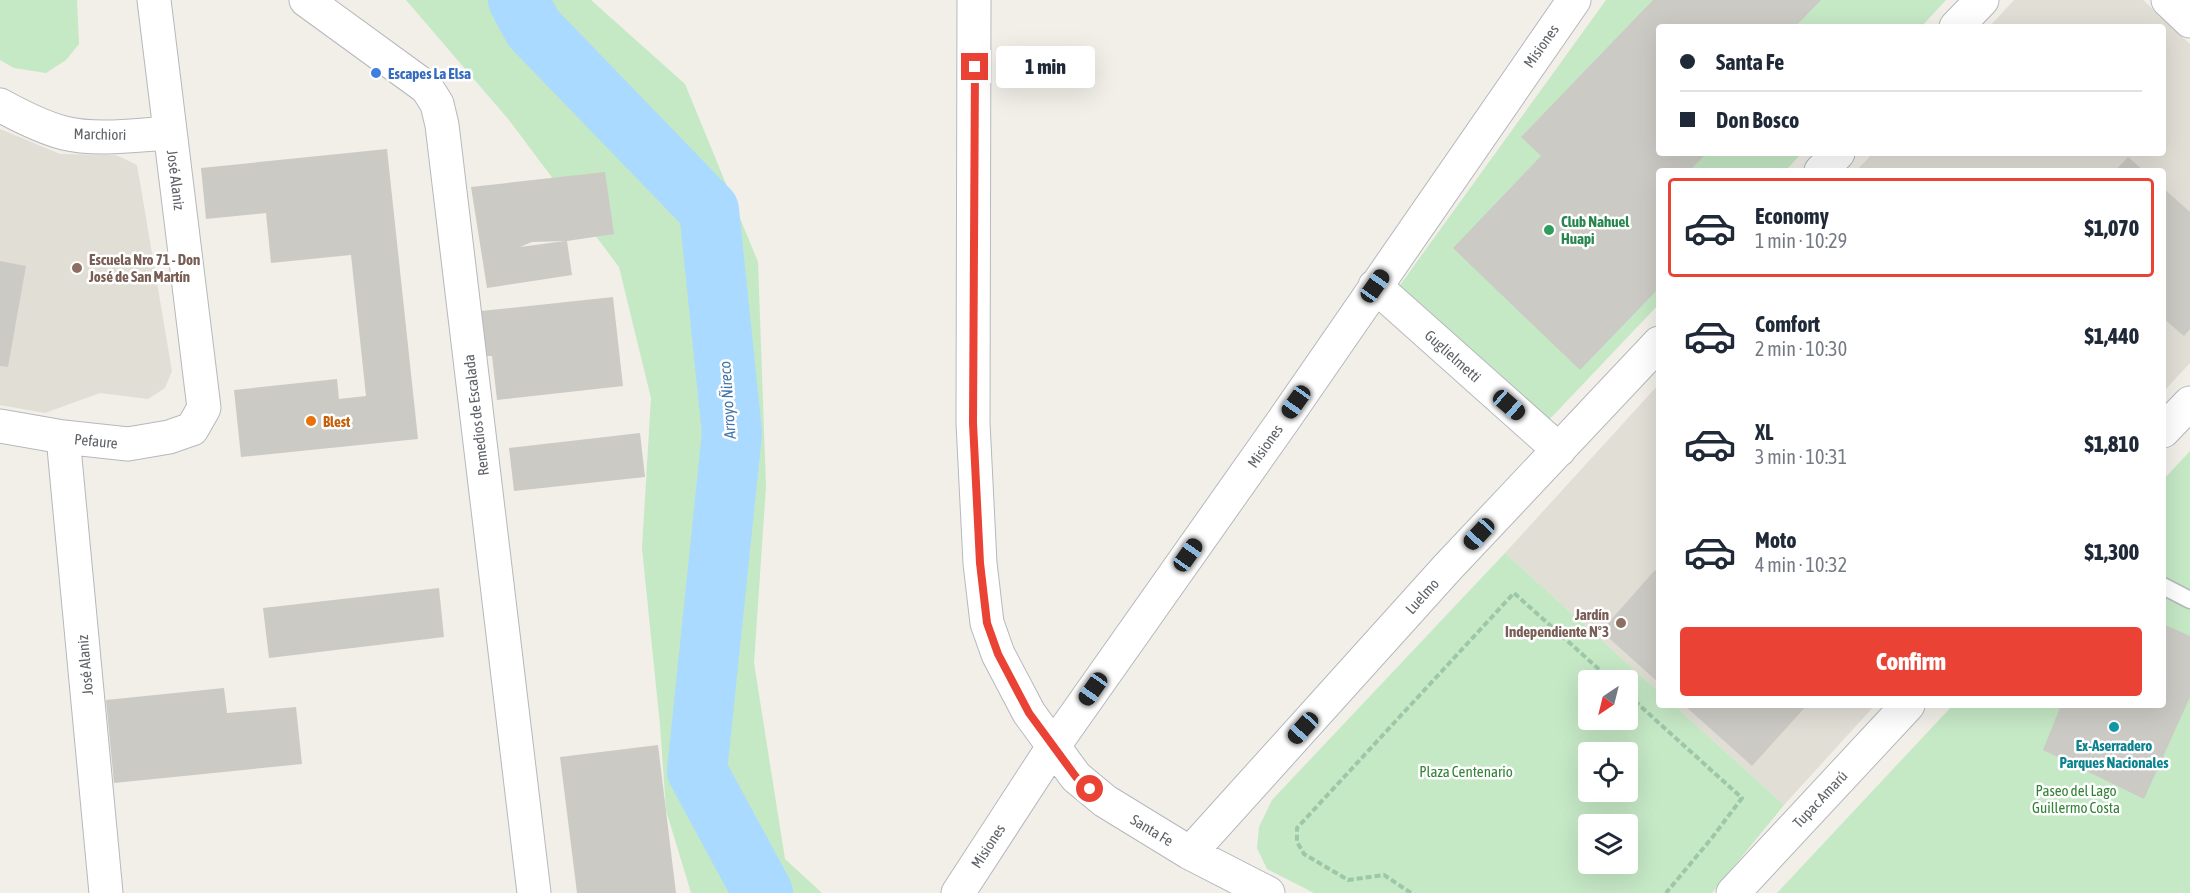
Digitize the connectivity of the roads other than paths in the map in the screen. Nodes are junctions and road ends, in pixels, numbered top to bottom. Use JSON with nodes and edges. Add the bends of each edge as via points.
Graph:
{"nodes":[{"id":1,"x":154,"y":0,"type":"edge"},
{"id":2,"x":306,"y":0,"type":"edge"},
{"id":3,"x":974,"y":0,"type":"edge"},
{"id":4,"x":1574,"y":0,"type":"edge"},
{"id":5,"x":1982,"y":0,"type":"edge"},
{"id":6,"x":2168,"y":0,"type":"edge"},
{"id":7,"x":2190,"y":21,"type":"edge"},
{"id":8,"x":1959,"y":24,"type":"edge"},
{"id":9,"x":0,"y":105,"type":"edge"},
{"id":10,"x":170,"y":133,"type":"junction"},
{"id":11,"x":1835,"y":156,"type":"edge"},
{"id":12,"x":1824,"y":168,"type":"edge"},
{"id":13,"x":1375,"y":286,"type":"junction"},
{"id":14,"x":1656,"y":346,"type":"edge"},
{"id":15,"x":2190,"y":403,"type":"edge"},
{"id":16,"x":0,"y":426,"type":"edge"},
{"id":17,"x":2166,"y":428,"type":"edge"},
{"id":18,"x":192,"y":429,"type":"joint"},
{"id":19,"x":63,"y":438,"type":"junction"},
{"id":20,"x":1558,"y":450,"type":"junction"},
{"id":21,"x":2166,"y":588,"type":"edge"},
{"id":22,"x":2190,"y":600,"type":"edge"},
{"id":23,"x":1905,"y":708,"type":"edge"},
{"id":24,"x":1053,"y":747,"type":"junction"},
{"id":25,"x":1190,"y":853,"type":"junction"},
{"id":26,"x":106,"y":893,"type":"edge"},
{"id":27,"x":534,"y":893,"type":"edge"},
{"id":28,"x":958,"y":893,"type":"edge"},
{"id":29,"x":1268,"y":893,"type":"edge"},
{"id":30,"x":1733,"y":893,"type":"edge"}],
"edges":[{"from":1,"to":10,"type":"street","name":"José Alaniz"},
{"from":2,"to":27,"type":"street","name":"Remedios de Escalada","via":[[427,88],[437,104]]},
{"from":3,"to":24,"type":"street","name":"Santa Fe","via":[[973,423],[980,563],[987,623],[998,654],[1029,713]]},
{"from":4,"to":13,"type":"street","name":"Misiones"},
{"from":5,"to":8,"type":"street"},
{"from":6,"to":7,"type":"street"},
{"from":9,"to":10,"type":"street","name":"Marchiori","via":[[65,133]]},
{"from":10,"to":18,"type":"street","name":"José Alaniz","via":[[204,408]]},
{"from":11,"to":12,"type":"street"},
{"from":13,"to":20,"type":"street","name":"Guglielmetti"},
{"from":13,"to":24,"type":"street","name":"Misiones"},
{"from":14,"to":20,"type":"street","name":"Luelmo"},
{"from":15,"to":17,"type":"street"},
{"from":16,"to":19,"type":"street","name":"Pefaure"},
{"from":18,"to":19,"type":"street","name":"Pefaure","via":[[128,444]]},
{"from":19,"to":26,"type":"street","name":"José Alaniz"},
{"from":20,"to":25,"type":"street","name":"Luelmo"},
{"from":21,"to":22,"type":"lane"},
{"from":23,"to":30,"type":"street","name":"Tupac Amarú"},
{"from":24,"to":25,"type":"street","name":"Santa Fe","via":[[1076,777],[1105,801]]},
{"from":24,"to":28,"type":"street","name":"Misiones"},
{"from":25,"to":29,"type":"street","name":"Santa Fe"}]}
